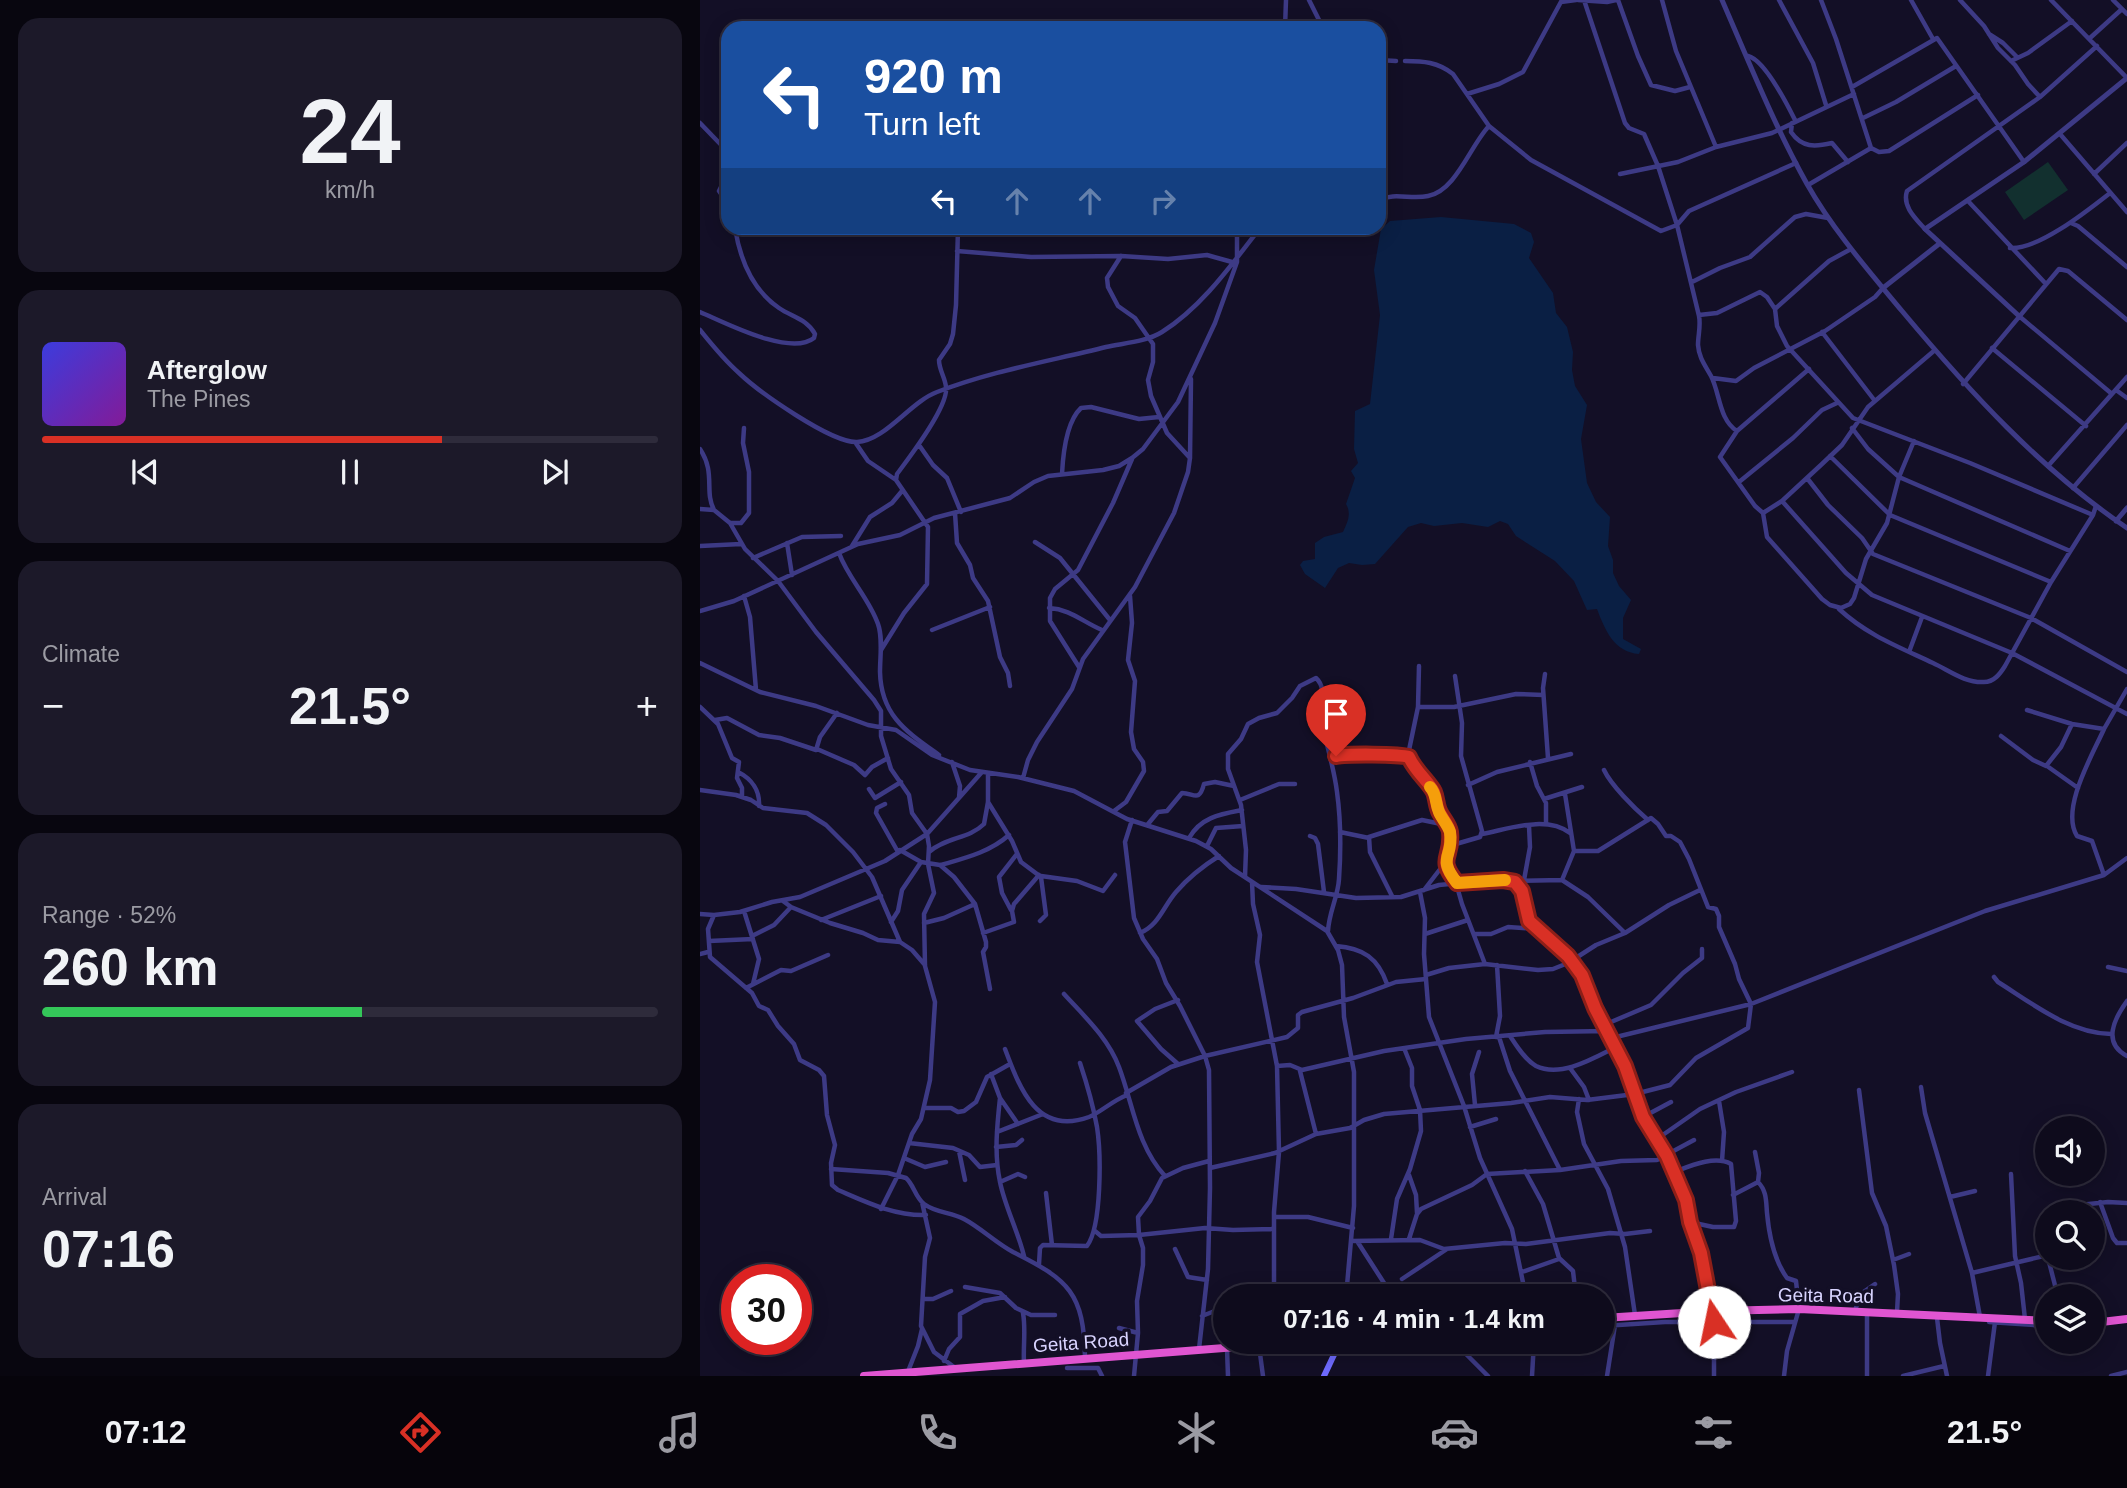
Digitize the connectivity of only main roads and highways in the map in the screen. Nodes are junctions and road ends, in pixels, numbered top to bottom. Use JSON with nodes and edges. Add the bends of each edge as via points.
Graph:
{"nodes":[{"id":1,"x":1615,"y":1317,"type":"edge"},
{"id":2,"x":2127,"y":1319,"type":"edge"},
{"id":3,"x":2035,"y":1321,"type":"edge"},
{"id":4,"x":2105,"y":1322,"type":"edge"},
{"id":5,"x":1213,"y":1348,"type":"edge"},
{"id":6,"x":1334,"y":1354,"type":"edge"},
{"id":7,"x":907,"y":1374,"type":"edge"},
{"id":8,"x":864,"y":1376,"type":"edge"},
{"id":9,"x":1324,"y":1376,"type":"edge"}],
"edges":[{"from":1,"to":3,"type":"highway","name":"Geita Road","via":[[1855,1310]]},
{"from":2,"to":4,"type":"highway"},
{"from":5,"to":7,"type":"highway","name":"Geita Road"},
{"from":6,"to":9,"type":"main road"},
{"from":7,"to":8,"type":"highway","name":"Geita Road"}]}
